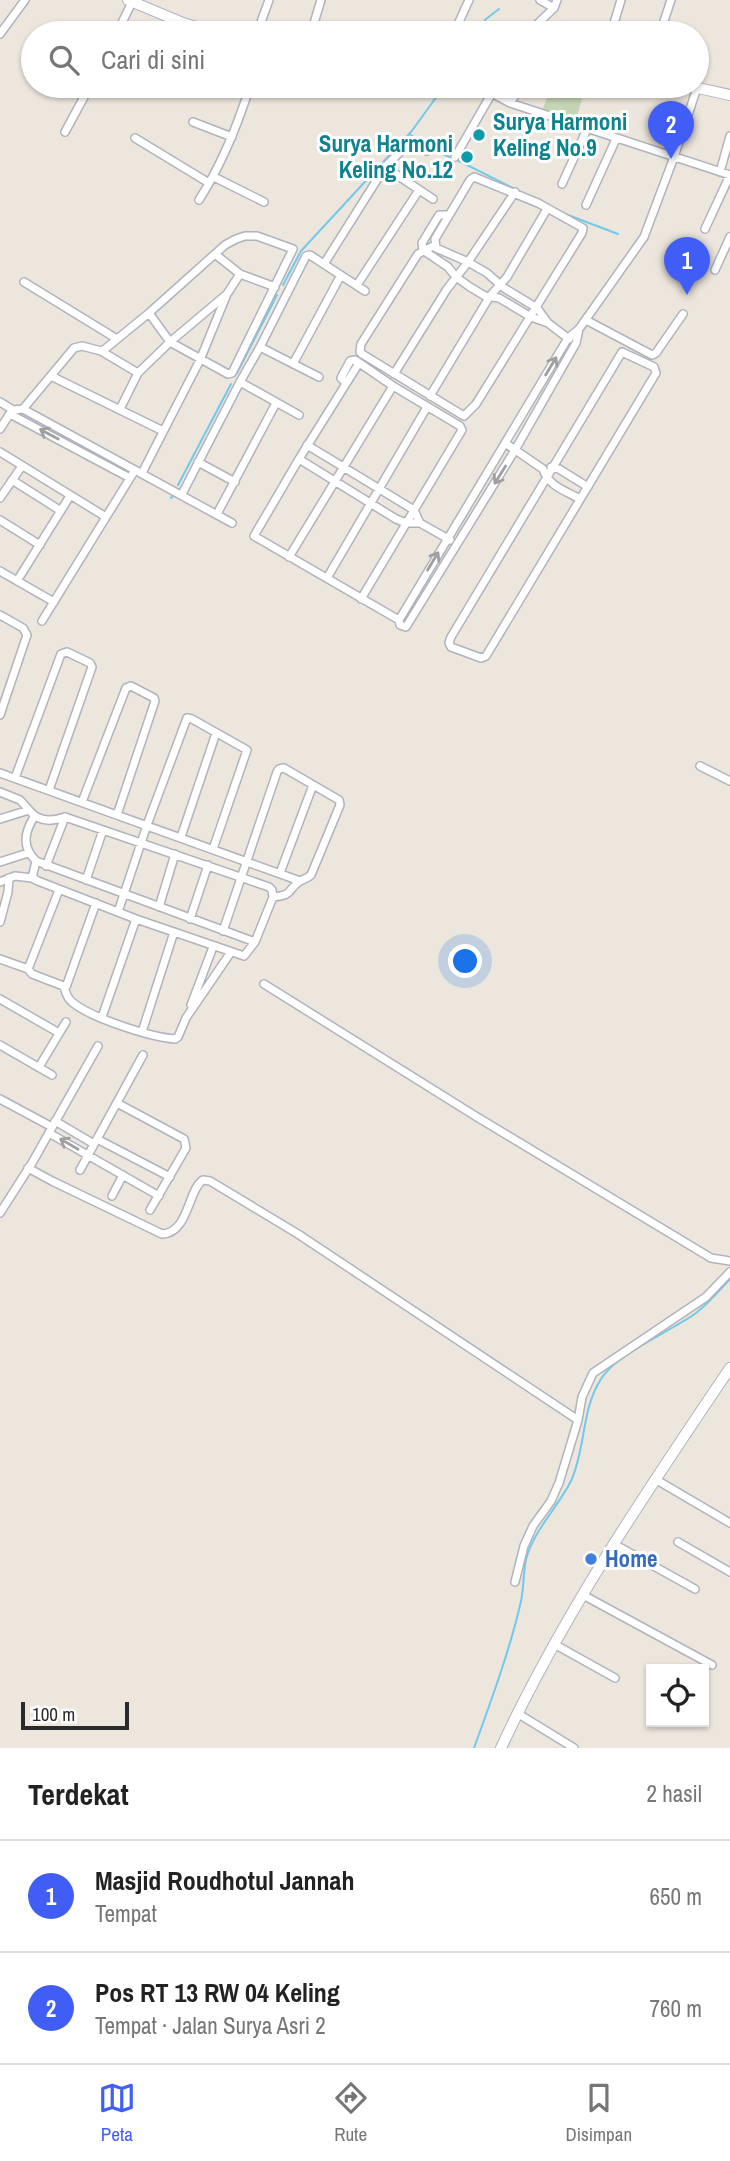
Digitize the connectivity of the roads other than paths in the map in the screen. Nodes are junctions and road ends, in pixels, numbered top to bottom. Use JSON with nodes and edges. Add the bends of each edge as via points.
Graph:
{"nodes":[{"id":1,"x":25,"y":0,"type":"edge"},
{"id":2,"x":269,"y":0,"type":"edge"},
{"id":3,"x":321,"y":0,"type":"edge"},
{"id":4,"x":469,"y":0,"type":"edge"},
{"id":5,"x":540,"y":0,"type":"edge"},
{"id":6,"x":621,"y":0,"type":"edge"},
{"id":7,"x":671,"y":0,"type":"edge"},
{"id":8,"x":130,"y":1,"type":"edge"},
{"id":9,"x":556,"y":4,"type":"edge"},
{"id":10,"x":122,"y":21,"type":"edge"},
{"id":11,"x":178,"y":21,"type":"edge"},
{"id":12,"x":261,"y":21,"type":"edge"},
{"id":13,"x":315,"y":21,"type":"edge"},
{"id":14,"x":459,"y":21,"type":"edge"},
{"id":15,"x":542,"y":21,"type":"edge"},
{"id":16,"x":615,"y":21,"type":"edge"},
{"id":17,"x":664,"y":21,"type":"edge"},
{"id":18,"x":0,"y":34,"type":"edge"},
{"id":19,"x":709,"y":90,"type":"edge"},
{"id":20,"x":730,"y":95,"type":"edge"},
{"id":21,"x":83,"y":98,"type":"edge"},
{"id":22,"x":246,"y":98,"type":"edge"},
{"id":23,"x":489,"y":98,"type":"edge"},
{"id":24,"x":501,"y":98,"type":"edge"},
{"id":25,"x":513,"y":98,"type":"edge"},
{"id":26,"x":690,"y":98,"type":"edge"},
{"id":27,"x":510,"y":103,"type":"junction"},
{"id":28,"x":193,"y":122,"type":"dead end"},
{"id":29,"x":587,"y":129,"type":"junction"},
{"id":30,"x":65,"y":132,"type":"dead end"},
{"id":31,"x":730,"y":136,"type":"edge"},
{"id":32,"x":232,"y":137,"type":"junction"},
{"id":33,"x":135,"y":138,"type":"dead end"},
{"id":34,"x":616,"y":139,"type":"junction"},
{"id":35,"x":427,"y":151,"type":"dead end"},
{"id":36,"x":455,"y":157,"type":"dead end"},
{"id":37,"x":674,"y":157,"type":"junction"},
{"id":38,"x":385,"y":167,"type":"junction"},
{"id":39,"x":720,"y":172,"type":"junction"},
{"id":40,"x":730,"y":175,"type":"edge"},
{"id":41,"x":212,"y":180,"type":"junction"},
{"id":42,"x":562,"y":184,"type":"dead end"},
{"id":43,"x":419,"y":190,"type":"junction"},
{"id":44,"x":515,"y":192,"type":"junction"},
{"id":45,"x":433,"y":199,"type":"dead end"},
{"id":46,"x":199,"y":200,"type":"dead end"},
{"id":47,"x":264,"y":202,"type":"dead end"},
{"id":48,"x":586,"y":205,"type":"dead end"},
{"id":49,"x":547,"y":209,"type":"junction"},
{"id":50,"x":448,"y":215,"type":"junction"},
{"id":51,"x":705,"y":229,"type":"dead end"},
{"id":52,"x":730,"y":237,"type":"edge"},
{"id":53,"x":435,"y":245,"type":"junction"},
{"id":54,"x":423,"y":250,"type":"junction"},
{"id":55,"x":215,"y":254,"type":"junction"},
{"id":56,"x":468,"y":262,"type":"junction"},
{"id":57,"x":324,"y":264,"type":"junction"},
{"id":58,"x":715,"y":270,"type":"dead end"},
{"id":59,"x":240,"y":274,"type":"junction"},
{"id":60,"x":341,"y":275,"type":"junction"},
{"id":61,"x":456,"y":277,"type":"junction"},
{"id":62,"x":24,"y":282,"type":"dead end"},
{"id":63,"x":357,"y":285,"type":"junction"},
{"id":64,"x":500,"y":285,"type":"junction"},
{"id":65,"x":275,"y":287,"type":"junction"},
{"id":66,"x":365,"y":291,"type":"dead end"},
{"id":67,"x":227,"y":294,"type":"junction"},
{"id":68,"x":491,"y":296,"type":"junction"},
{"id":69,"x":537,"y":309,"type":"junction"},
{"id":70,"x":149,"y":313,"type":"junction"},
{"id":71,"x":683,"y":314,"type":"dead end"},
{"id":72,"x":531,"y":317,"type":"junction"},
{"id":73,"x":586,"y":320,"type":"junction"},
{"id":74,"x":548,"y":323,"type":"junction"},
{"id":75,"x":579,"y":330,"type":"junction"},
{"id":76,"x":117,"y":338,"type":"junction"},
{"id":77,"x":568,"y":338,"type":"junction"},
{"id":78,"x":170,"y":342,"type":"junction"},
{"id":79,"x":576,"y":343,"type":"junction"},
{"id":80,"x":260,"y":347,"type":"junction"},
{"id":81,"x":101,"y":351,"type":"junction"},
{"id":82,"x":200,"y":360,"type":"junction"},
{"id":83,"x":293,"y":364,"type":"junction"},
{"id":84,"x":138,"y":373,"type":"junction"},
{"id":85,"x":394,"y":374,"type":"junction"},
{"id":86,"x":51,"y":376,"type":"junction"},
{"id":87,"x":319,"y":377,"type":"dead end"},
{"id":88,"x":240,"y":382,"type":"junction"},
{"id":89,"x":393,"y":387,"type":"junction"},
{"id":90,"x":430,"y":396,"type":"junction"},
{"id":91,"x":0,"y":402,"type":"edge"},
{"id":92,"x":276,"y":403,"type":"junction"},
{"id":93,"x":428,"y":407,"type":"junction"},
{"id":94,"x":23,"y":409,"type":"junction"},
{"id":95,"x":120,"y":410,"type":"junction"},
{"id":96,"x":11,"y":412,"type":"junction"},
{"id":97,"x":299,"y":415,"type":"dead end"},
{"id":98,"x":0,"y":429,"type":"edge"},
{"id":99,"x":163,"y":431,"type":"junction"},
{"id":100,"x":505,"y":443,"type":"junction"},
{"id":101,"x":307,"y":445,"type":"junction"},
{"id":102,"x":515,"y":450,"type":"junction"},
{"id":103,"x":0,"y":452,"type":"edge"},
{"id":104,"x":299,"y":458,"type":"junction"},
{"id":105,"x":198,"y":462,"type":"junction"},
{"id":106,"x":22,"y":466,"type":"junction"},
{"id":107,"x":344,"y":466,"type":"junction"},
{"id":108,"x":552,"y":467,"type":"junction"},
{"id":109,"x":543,"y":469,"type":"junction"},
{"id":110,"x":138,"y":471,"type":"junction"},
{"id":111,"x":130,"y":478,"type":"junction"},
{"id":112,"x":546,"y":478,"type":"junction"},
{"id":113,"x":12,"y":480,"type":"junction"},
{"id":114,"x":335,"y":481,"type":"junction"},
{"id":115,"x":235,"y":482,"type":"junction"},
{"id":116,"x":588,"y":487,"type":"junction"},
{"id":117,"x":379,"y":488,"type":"junction"},
{"id":118,"x":182,"y":494,"type":"junction"},
{"id":119,"x":70,"y":496,"type":"junction"},
{"id":120,"x":0,"y":498,"type":"edge"},
{"id":121,"x":580,"y":499,"type":"junction"},
{"id":122,"x":370,"y":503,"type":"junction"},
{"id":123,"x":414,"y":509,"type":"junction"},
{"id":124,"x":61,"y":511,"type":"junction"},
{"id":125,"x":217,"y":514,"type":"junction"},
{"id":126,"x":106,"y":517,"type":"junction"},
{"id":127,"x":0,"y":520,"type":"edge"},
{"id":128,"x":232,"y":523,"type":"dead end"},
{"id":129,"x":405,"y":523,"type":"junction"},
{"id":130,"x":420,"y":523,"type":"junction"},
{"id":131,"x":447,"y":538,"type":"junction"},
{"id":132,"x":40,"y":545,"type":"junction"},
{"id":133,"x":456,"y":545,"type":"junction"},
{"id":134,"x":289,"y":557,"type":"junction"},
{"id":135,"x":0,"y":571,"type":"edge"},
{"id":136,"x":327,"y":578,"type":"junction"},
{"id":137,"x":17,"y":581,"type":"junction"},
{"id":138,"x":361,"y":599,"type":"junction"},
{"id":139,"x":54,"y":602,"type":"junction"},
{"id":140,"x":0,"y":616,"type":"edge"},
{"id":141,"x":399,"y":620,"type":"junction"},
{"id":142,"x":42,"y":621,"type":"dead end"},
{"id":143,"x":0,"y":715,"type":"edge"},
{"id":144,"x":216,"y":733,"type":"junction"},
{"id":145,"x":700,"y":766,"type":"dead end"},
{"id":146,"x":0,"y":773,"type":"edge"},
{"id":147,"x":15,"y":778,"type":"junction"},
{"id":148,"x":730,"y":781,"type":"edge"},
{"id":149,"x":313,"y":785,"type":"junction"},
{"id":150,"x":49,"y":790,"type":"junction"},
{"id":151,"x":0,"y":792,"type":"edge"},
{"id":152,"x":82,"y":802,"type":"junction"},
{"id":153,"x":29,"y":810,"type":"junction"},
{"id":154,"x":117,"y":814,"type":"junction"},
{"id":155,"x":34,"y":817,"type":"junction"},
{"id":156,"x":65,"y":817,"type":"junction"},
{"id":157,"x":0,"y":819,"type":"edge"},
{"id":158,"x":147,"y":825,"type":"junction"},
{"id":159,"x":103,"y":830,"type":"junction"},
{"id":160,"x":181,"y":837,"type":"junction"},
{"id":161,"x":142,"y":843,"type":"junction"},
{"id":162,"x":213,"y":849,"type":"junction"},
{"id":163,"x":28,"y":853,"type":"junction"},
{"id":164,"x":175,"y":854,"type":"junction"},
{"id":165,"x":36,"y":861,"type":"junction"},
{"id":166,"x":246,"y":861,"type":"junction"},
{"id":167,"x":0,"y":862,"type":"edge"},
{"id":168,"x":46,"y":866,"type":"junction"},
{"id":169,"x":208,"y":866,"type":"junction"},
{"id":170,"x":279,"y":873,"type":"junction"},
{"id":171,"x":241,"y":877,"type":"junction"},
{"id":172,"x":9,"y":878,"type":"junction"},
{"id":173,"x":32,"y":878,"type":"junction"},
{"id":174,"x":86,"y":880,"type":"junction"},
{"id":175,"x":300,"y":881,"type":"junction"},
{"id":176,"x":0,"y":882,"type":"edge"},
{"id":177,"x":59,"y":890,"type":"junction"},
{"id":178,"x":124,"y":894,"type":"junction"},
{"id":179,"x":273,"y":897,"type":"junction"},
{"id":180,"x":96,"y":903,"type":"junction"},
{"id":181,"x":159,"y":907,"type":"junction"},
{"id":182,"x":118,"y":912,"type":"junction"},
{"id":183,"x":136,"y":919,"type":"junction"},
{"id":184,"x":190,"y":919,"type":"junction"},
{"id":185,"x":0,"y":922,"type":"edge"},
{"id":186,"x":223,"y":931,"type":"junction"},
{"id":187,"x":174,"y":932,"type":"junction"},
{"id":188,"x":255,"y":942,"type":"junction"},
{"id":189,"x":213,"y":947,"type":"junction"},
{"id":190,"x":231,"y":952,"type":"junction"},
{"id":191,"x":0,"y":959,"type":"edge"},
{"id":192,"x":28,"y":969,"type":"junction"},
{"id":193,"x":264,"y":984,"type":"dead end"},
{"id":194,"x":64,"y":987,"type":"junction"},
{"id":195,"x":0,"y":999,"type":"edge"},
{"id":196,"x":102,"y":1017,"type":"junction"},
{"id":197,"x":186,"y":1018,"type":"junction"},
{"id":198,"x":66,"y":1022,"type":"dead end"},
{"id":199,"x":142,"y":1032,"type":"junction"},
{"id":200,"x":59,"y":1033,"type":"junction"},
{"id":201,"x":0,"y":1045,"type":"edge"},
{"id":202,"x":98,"y":1046,"type":"dead end"},
{"id":203,"x":143,"y":1055,"type":"dead end"},
{"id":204,"x":39,"y":1067,"type":"junction"},
{"id":205,"x":52,"y":1075,"type":"dead end"},
{"id":206,"x":0,"y":1099,"type":"edge"},
{"id":207,"x":117,"y":1103,"type":"junction"},
{"id":208,"x":52,"y":1127,"type":"junction"},
{"id":209,"x":96,"y":1142,"type":"junction"},
{"id":210,"x":88,"y":1155,"type":"junction"},
{"id":211,"x":28,"y":1168,"type":"junction"},
{"id":212,"x":80,"y":1170,"type":"dead end"},
{"id":213,"x":123,"y":1175,"type":"junction"},
{"id":214,"x":170,"y":1177,"type":"junction"},
{"id":215,"x":112,"y":1195,"type":"dead end"},
{"id":216,"x":159,"y":1196,"type":"junction"},
{"id":217,"x":150,"y":1210,"type":"dead end"},
{"id":218,"x":0,"y":1213,"type":"edge"},
{"id":219,"x":730,"y":1261,"type":"edge"},
{"id":220,"x":730,"y":1272,"type":"edge"},
{"id":221,"x":730,"y":1368,"type":"edge"},
{"id":222,"x":576,"y":1419,"type":"junction"},
{"id":223,"x":655,"y":1479,"type":"junction"},
{"id":224,"x":730,"y":1523,"type":"edge"},
{"id":225,"x":678,"y":1542,"type":"dead end"},
{"id":226,"x":614,"y":1544,"type":"junction"},
{"id":227,"x":730,"y":1572,"type":"edge"},
{"id":228,"x":515,"y":1582,"type":"dead end"},
{"id":229,"x":695,"y":1589,"type":"dead end"},
{"id":230,"x":583,"y":1595,"type":"junction"},
{"id":231,"x":554,"y":1644,"type":"junction"},
{"id":232,"x":712,"y":1665,"type":"dead end"},
{"id":233,"x":615,"y":1678,"type":"dead end"},
{"id":234,"x":517,"y":1713,"type":"junction"},
{"id":235,"x":501,"y":1748,"type":"edge"},
{"id":236,"x":574,"y":1748,"type":"edge"}],
"edges":[{"from":1,"to":18,"type":"street"},
{"from":2,"to":12,"type":"street"},
{"from":3,"to":13,"type":"street"},
{"from":4,"to":14,"type":"street"},
{"from":5,"to":9,"type":"street"},
{"from":6,"to":16,"type":"street"},
{"from":7,"to":17,"type":"street"},
{"from":8,"to":10,"type":"street"},
{"from":8,"to":11,"type":"street"},
{"from":9,"to":15,"type":"street"},
{"from":19,"to":20,"type":"street"},
{"from":21,"to":30,"type":"street"},
{"from":22,"to":32,"type":"street"},
{"from":23,"to":36,"type":"street"},
{"from":24,"to":27,"type":"street"},
{"from":25,"to":27,"type":"street"},
{"from":26,"to":37,"type":"street"},
{"from":27,"to":29,"type":"street"},
{"from":28,"to":32,"type":"street"},
{"from":29,"to":34,"type":"street"},
{"from":29,"to":42,"type":"street"},
{"from":31,"to":39,"type":"street"},
{"from":32,"to":41,"type":"street"},
{"from":33,"to":41,"type":"street"},
{"from":34,"to":37,"type":"street"},
{"from":34,"to":48,"type":"street"},
{"from":35,"to":38,"type":"street","via":[[410,142]]},
{"from":37,"to":39,"type":"street"},
{"from":37,"to":73,"type":"street","via":[[643,237]]},
{"from":38,"to":43,"type":"street"},
{"from":38,"to":57,"type":"street"},
{"from":39,"to":40,"type":"street"},
{"from":40,"to":51,"type":"street"},
{"from":41,"to":46,"type":"street"},
{"from":41,"to":47,"type":"street"},
{"from":43,"to":45,"type":"street"},
{"from":43,"to":63,"type":"street"},
{"from":44,"to":49,"type":"street"},
{"from":44,"to":50,"type":"street","via":[[474,177]]},
{"from":44,"to":56,"type":"street"},
{"from":49,"to":64,"type":"street"},
{"from":49,"to":69,"type":"street","via":[[582,230]]},
{"from":50,"to":53,"type":"street"},
{"from":50,"to":54,"type":"street","via":[[439,215],[422,243]]},
{"from":52,"to":58,"type":"street"},
{"from":53,"to":54,"type":"street"},
{"from":53,"to":56,"type":"street"},
{"from":54,"to":61,"type":"street"},
{"from":54,"to":85,"type":"street","via":[[360,348],[362,354]]},
{"from":55,"to":59,"type":"street"},
{"from":55,"to":65,"type":"street","via":[[245,236],[291,248]]},
{"from":55,"to":70,"type":"street"},
{"from":56,"to":61,"type":"street"},
{"from":56,"to":64,"type":"street"},
{"from":57,"to":60,"type":"street"},
{"from":57,"to":80,"type":"street","via":[[306,256]]},
{"from":59,"to":65,"type":"street"},
{"from":59,"to":67,"type":"street"},
{"from":60,"to":63,"type":"street"},
{"from":60,"to":83,"type":"street"},
{"from":61,"to":68,"type":"street"},
{"from":61,"to":85,"type":"street"},
{"from":62,"to":76,"type":"street"},
{"from":63,"to":66,"type":"street"},
{"from":64,"to":68,"type":"street"},
{"from":64,"to":69,"type":"street"},
{"from":65,"to":82,"type":"street","via":[[232,373]]},
{"from":67,"to":78,"type":"street"},
{"from":67,"to":82,"type":"street"},
{"from":68,"to":72,"type":"street"},
{"from":68,"to":90,"type":"street"},
{"from":69,"to":72,"type":"street"},
{"from":69,"to":74,"type":"street"},
{"from":70,"to":76,"type":"street"},
{"from":70,"to":78,"type":"street"},
{"from":71,"to":73,"type":"street","via":[[652,355]]},
{"from":72,"to":74,"type":"street"},
{"from":72,"to":90,"type":"street","via":[[467,415],[461,416]]},
{"from":73,"to":75,"type":"street"},
{"from":74,"to":77,"type":"street"},
{"from":75,"to":77,"type":"street"},
{"from":75,"to":79,"type":"street"},
{"from":76,"to":81,"type":"street"},
{"from":77,"to":79,"type":"street"},
{"from":100,"to":77,"type":"street","one_way":true},
{"from":78,"to":82,"type":"street"},
{"from":78,"to":84,"type":"street"},
{"from":79,"to":102,"type":"street"},
{"from":80,"to":83,"type":"street"},
{"from":80,"to":88,"type":"street"},
{"from":81,"to":84,"type":"street"},
{"from":81,"to":86,"type":"street","via":[[74,348]]},
{"from":82,"to":99,"type":"street"},
{"from":83,"to":87,"type":"street"},
{"from":84,"to":95,"type":"street"},
{"from":85,"to":90,"type":"street"},
{"from":86,"to":94,"type":"street"},
{"from":86,"to":95,"type":"street"},
{"from":88,"to":92,"type":"street"},
{"from":88,"to":105,"type":"street"},
{"from":89,"to":93,"type":"street"},
{"from":89,"to":101,"type":"street","via":[[350,360],[341,378],[346,383]]},
{"from":89,"to":107,"type":"street"},
{"from":91,"to":96,"type":"street"},
{"from":92,"to":97,"type":"street"},
{"from":92,"to":115,"type":"street"},
{"from":93,"to":117,"type":"street"},
{"from":93,"to":123,"type":"street","via":[[462,430]]},
{"from":94,"to":96,"type":"street"},
{"from":94,"to":110,"type":"street"},
{"from":95,"to":99,"type":"street"},
{"from":96,"to":98,"type":"street"},
{"from":111,"to":96,"type":"street","one_way":true},
{"from":99,"to":110,"type":"street"},
{"from":100,"to":102,"type":"street"},
{"from":100,"to":131,"type":"street"},
{"from":101,"to":104,"type":"street"},
{"from":101,"to":107,"type":"street"},
{"from":102,"to":109,"type":"street"},
{"from":102,"to":133,"type":"street","one_way":true},
{"from":103,"to":106,"type":"street"},
{"from":104,"to":114,"type":"street"},
{"from":104,"to":134,"type":"street","via":[[254,536]]},
{"from":105,"to":115,"type":"street"},
{"from":105,"to":118,"type":"street"},
{"from":106,"to":113,"type":"street"},
{"from":106,"to":119,"type":"street"},
{"from":107,"to":114,"type":"street"},
{"from":107,"to":117,"type":"street"},
{"from":108,"to":109,"type":"street"},
{"from":108,"to":112,"type":"street"},
{"from":108,"to":116,"type":"street"},
{"from":108,"to":116,"type":"street","via":[[622,352],[654,366],[656,373]]},
{"from":109,"to":112,"type":"street"},
{"from":110,"to":111,"type":"street"},
{"from":110,"to":118,"type":"street"},
{"from":111,"to":126,"type":"street"},
{"from":112,"to":121,"type":"street"},
{"from":112,"to":121,"type":"street","via":[[452,637],[451,648],[486,656]]},
{"from":113,"to":120,"type":"street"},
{"from":113,"to":124,"type":"street"},
{"from":114,"to":122,"type":"street"},
{"from":114,"to":134,"type":"street"},
{"from":115,"to":125,"type":"street"},
{"from":116,"to":121,"type":"street"},
{"from":117,"to":122,"type":"street"},
{"from":117,"to":123,"type":"street"},
{"from":118,"to":125,"type":"street"},
{"from":119,"to":124,"type":"street"},
{"from":119,"to":126,"type":"street"},
{"from":122,"to":129,"type":"street"},
{"from":122,"to":136,"type":"street"},
{"from":123,"to":129,"type":"street"},
{"from":123,"to":130,"type":"street"},
{"from":124,"to":132,"type":"street"},
{"from":125,"to":128,"type":"street"},
{"from":126,"to":139,"type":"street"},
{"from":127,"to":132,"type":"street"},
{"from":129,"to":130,"type":"street"},
{"from":129,"to":138,"type":"street"},
{"from":130,"to":131,"type":"street"},
{"from":131,"to":133,"type":"street"},
{"from":141,"to":131,"type":"street","one_way":true},
{"from":132,"to":137,"type":"street"},
{"from":133,"to":141,"type":"street","via":[[410,624],[403,627]]},
{"from":134,"to":136,"type":"street"},
{"from":135,"to":137,"type":"street"},
{"from":136,"to":138,"type":"street"},
{"from":137,"to":139,"type":"street"},
{"from":138,"to":141,"type":"street"},
{"from":139,"to":142,"type":"street"},
{"from":140,"to":143,"type":"street","via":[[27,635]]},
{"from":144,"to":158,"type":"street","via":[[186,720]]},
{"from":144,"to":160,"type":"street"},
{"from":144,"to":162,"type":"street","via":[[248,752]]},
{"from":145,"to":148,"type":"street"},
{"from":146,"to":147,"type":"street"},
{"from":147,"to":150,"type":"street"},
{"from":147,"to":150,"type":"street","via":[[61,654],[67,652],[92,667]]},
{"from":149,"to":166,"type":"street","via":[[279,769]]},
{"from":149,"to":170,"type":"street"},
{"from":149,"to":175,"type":"street","via":[[340,805],[315,869]]},
{"from":150,"to":152,"type":"street"},
{"from":151,"to":153,"type":"street","via":[[20,800]]},
{"from":152,"to":154,"type":"street"},
{"from":152,"to":154,"type":"street","via":[[126,688],[131,686],[155,701]]},
{"from":153,"to":155,"type":"street"},
{"from":153,"to":157,"type":"street"},
{"from":154,"to":158,"type":"street"},
{"from":155,"to":156,"type":"street","via":[[52,821]]},
{"from":155,"to":163,"type":"street","via":[[26,837]]},
{"from":156,"to":159,"type":"street"},
{"from":156,"to":168,"type":"street"},
{"from":158,"to":160,"type":"street"},
{"from":158,"to":161,"type":"street"},
{"from":159,"to":161,"type":"street"},
{"from":159,"to":174,"type":"street"},
{"from":160,"to":162,"type":"street"},
{"from":161,"to":164,"type":"street"},
{"from":161,"to":178,"type":"street"},
{"from":162,"to":166,"type":"street"},
{"from":163,"to":165,"type":"street"},
{"from":163,"to":167,"type":"street"},
{"from":164,"to":169,"type":"street"},
{"from":164,"to":181,"type":"street"},
{"from":165,"to":168,"type":"street"},
{"from":165,"to":173,"type":"street"},
{"from":166,"to":170,"type":"street"},
{"from":166,"to":171,"type":"street"},
{"from":168,"to":174,"type":"street"},
{"from":169,"to":171,"type":"street"},
{"from":169,"to":184,"type":"street"},
{"from":170,"to":175,"type":"street"},
{"from":171,"to":179,"type":"street","via":[[270,887]]},
{"from":171,"to":186,"type":"street"},
{"from":172,"to":173,"type":"street"},
{"from":172,"to":176,"type":"street"},
{"from":172,"to":185,"type":"street"},
{"from":173,"to":177,"type":"street"},
{"from":174,"to":178,"type":"street"},
{"from":175,"to":179,"type":"street","via":[[289,894]]},
{"from":177,"to":180,"type":"street"},
{"from":177,"to":192,"type":"street"},
{"from":178,"to":181,"type":"street"},
{"from":178,"to":182,"type":"street"},
{"from":179,"to":188,"type":"street"},
{"from":180,"to":182,"type":"street"},
{"from":180,"to":194,"type":"street"},
{"from":181,"to":184,"type":"street"},
{"from":182,"to":183,"type":"street"},
{"from":183,"to":187,"type":"street"},
{"from":183,"to":196,"type":"street"},
{"from":184,"to":186,"type":"street"},
{"from":186,"to":188,"type":"street"},
{"from":187,"to":189,"type":"street"},
{"from":187,"to":199,"type":"street"},
{"from":188,"to":190,"type":"street","via":[[246,956]]},
{"from":189,"to":190,"type":"street"},
{"from":189,"to":197,"type":"street"},
{"from":190,"to":197,"type":"street"},
{"from":191,"to":192,"type":"street"},
{"from":192,"to":194,"type":"street"},
{"from":193,"to":219,"type":"street","via":[[711,1258]]},
{"from":194,"to":196,"type":"street","via":[[73,1002]]},
{"from":195,"to":200,"type":"street"},
{"from":196,"to":199,"type":"street"},
{"from":197,"to":199,"type":"street","via":[[175,1039]]},
{"from":198,"to":200,"type":"street"},
{"from":200,"to":204,"type":"street"},
{"from":201,"to":204,"type":"street"},
{"from":202,"to":208,"type":"street"},
{"from":203,"to":207,"type":"street"},
{"from":204,"to":205,"type":"street"},
{"from":206,"to":208,"type":"street"},
{"from":207,"to":209,"type":"street"},
{"from":207,"to":214,"type":"street","via":[[184,1139],[186,1147]]},
{"from":208,"to":209,"type":"street"},
{"from":210,"to":208,"type":"street","one_way":true},
{"from":208,"to":211,"type":"street"},
{"from":209,"to":210,"type":"street"},
{"from":209,"to":214,"type":"street"},
{"from":210,"to":212,"type":"street"},
{"from":210,"to":213,"type":"street"},
{"from":211,"to":218,"type":"street"},
{"from":211,"to":222,"type":"street","via":[[162,1234],[180,1223],[197,1184],[210,1181],[298,1234]]},
{"from":213,"to":215,"type":"street"},
{"from":213,"to":216,"type":"street"},
{"from":214,"to":216,"type":"street"},
{"from":216,"to":217,"type":"street"},
{"from":220,"to":222,"type":"street","via":[[706,1297],[593,1373]]},
{"from":221,"to":223,"type":"street"},
{"from":222,"to":228,"type":"street","via":[[557,1490],[533,1526]]},
{"from":223,"to":224,"type":"street"},
{"from":223,"to":226,"type":"street"},
{"from":225,"to":227,"type":"street"},
{"from":226,"to":229,"type":"street"},
{"from":226,"to":230,"type":"street"},
{"from":230,"to":231,"type":"street"},
{"from":230,"to":232,"type":"street"},
{"from":231,"to":233,"type":"street"},
{"from":231,"to":234,"type":"street"},
{"from":234,"to":235,"type":"street"},
{"from":234,"to":236,"type":"street"}]}
